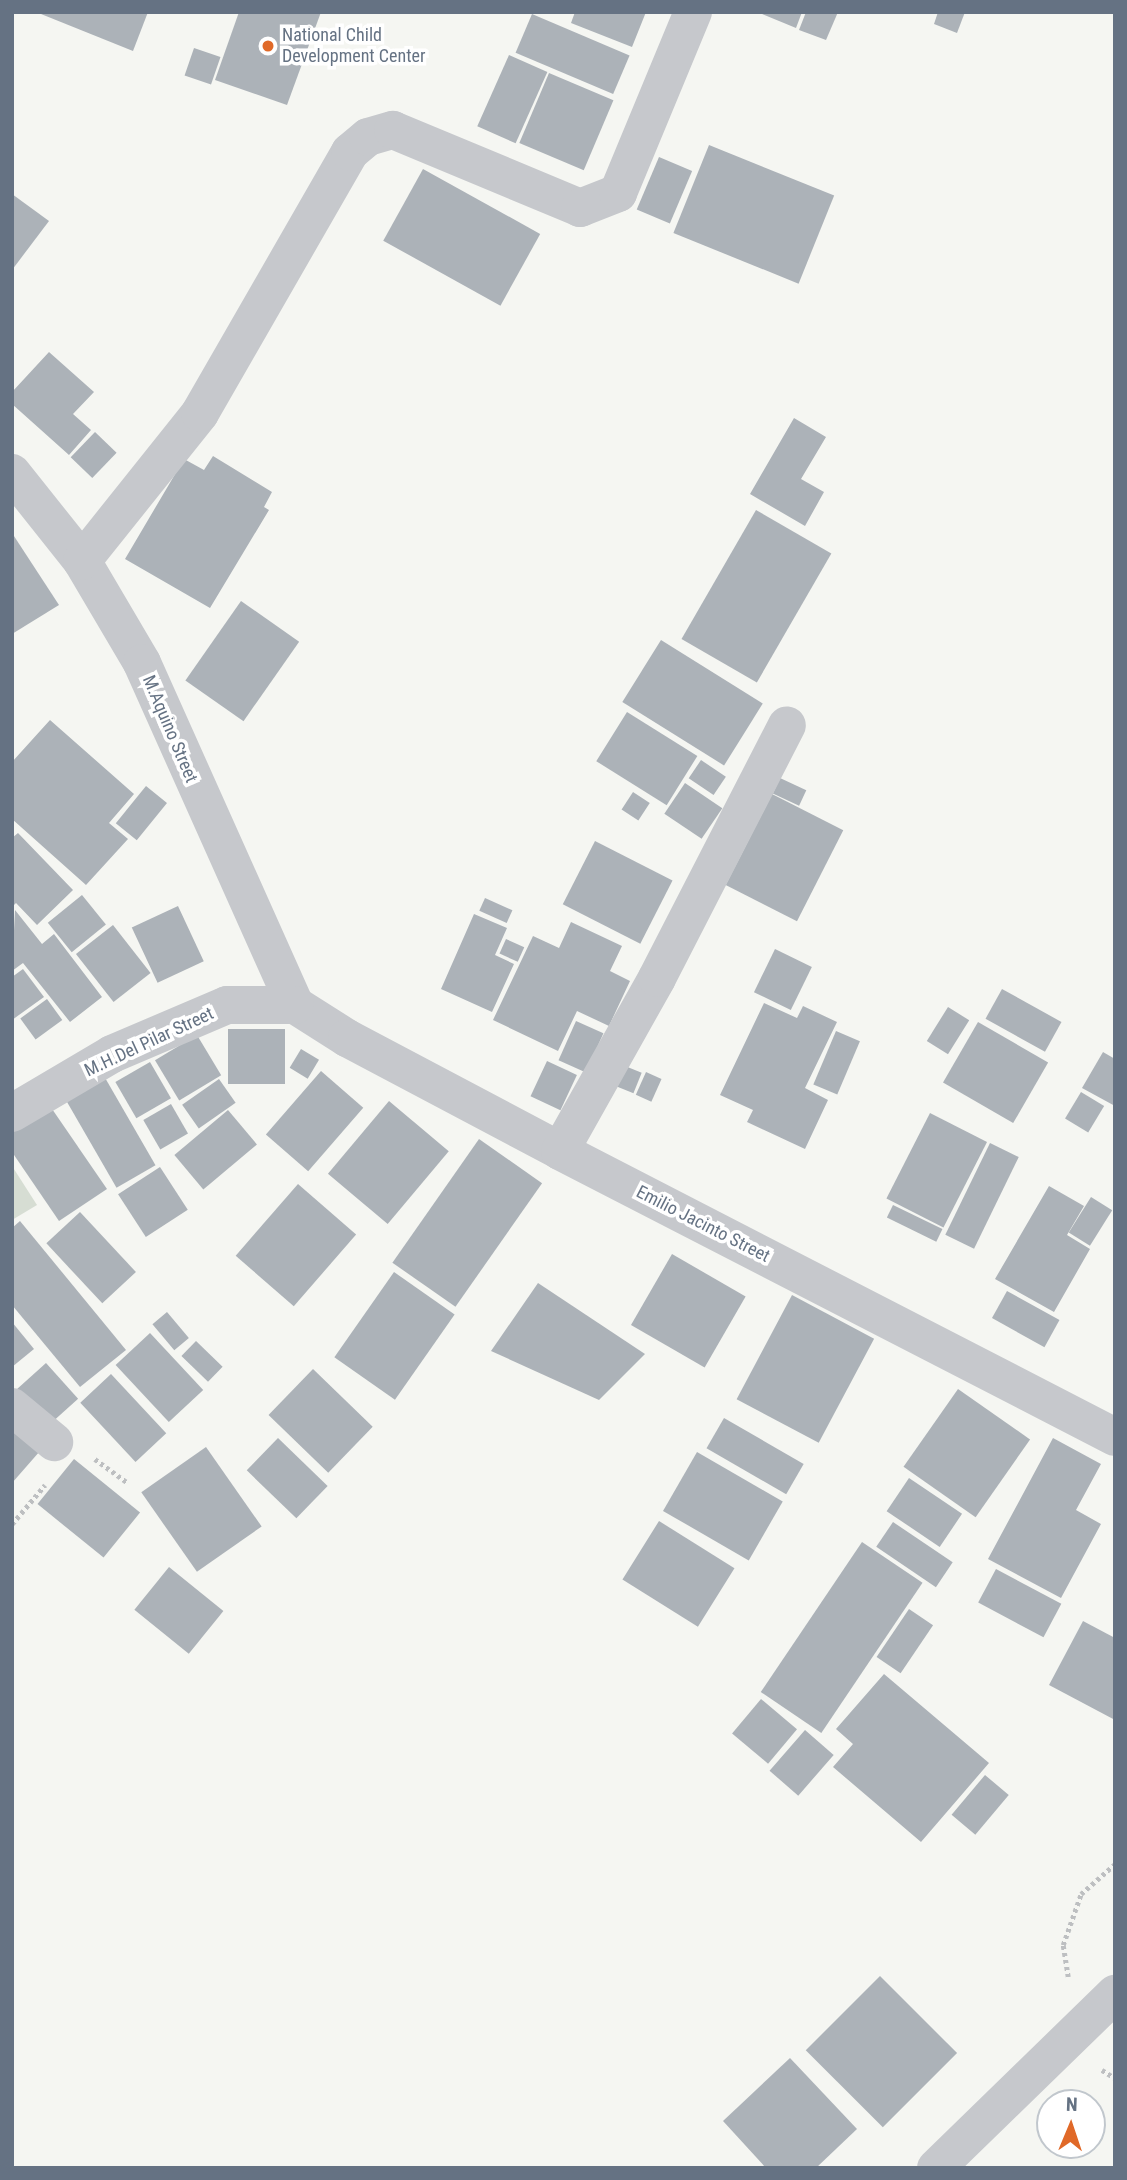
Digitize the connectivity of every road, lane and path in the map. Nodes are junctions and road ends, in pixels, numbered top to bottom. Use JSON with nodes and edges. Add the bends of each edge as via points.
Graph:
{"nodes":[{"id":1,"x":693,"y":12,"type":"edge"},
{"id":2,"x":12,"y":473,"type":"edge"},
{"id":3,"x":82,"y":561,"type":"junction"},
{"id":4,"x":787,"y":724,"type":"dead end"},
{"id":5,"x":295,"y":1005,"type":"junction"},
{"id":6,"x":12,"y":1113,"type":"edge"},
{"id":7,"x":560,"y":1151,"type":"junction"},
{"id":8,"x":12,"y":1407,"type":"edge"},
{"id":9,"x":1115,"y":1437,"type":"edge"},
{"id":10,"x":54,"y":1442,"type":"dead end"},
{"id":11,"x":1115,"y":1864,"type":"edge"},
{"id":12,"x":1115,"y":1994,"type":"edge"},
{"id":13,"x":1077,"y":2031,"type":"junction"},
{"id":14,"x":936,"y":2168,"type":"edge"}],
"edges":[{"from":1,"to":3,"type":"street","via":[[618,193],[580,208],[393,130],[368,137],[350,152],[200,413]]},
{"from":2,"to":3,"type":"street","name":"M.Aquino Street"},
{"from":3,"to":5,"type":"street","name":"M.Aquino Street","via":[[142,663]]},
{"from":4,"to":7,"type":"street","via":[[657,978]]},
{"from":5,"to":6,"type":"street","name":"M.H.Del Pilar Street","via":[[227,1005],[112,1055]]},
{"from":5,"to":7,"type":"street","name":"Emilio Jacinto Street","via":[[347,1038]]},
{"from":7,"to":9,"type":"street","name":"Emilio Jacinto Street"},
{"from":8,"to":10,"type":"street"},
{"from":11,"to":13,"type":"path","via":[[1081,1895],[1063,1945]]},
{"from":12,"to":13,"type":"street"},
{"from":13,"to":14,"type":"street"}]}
